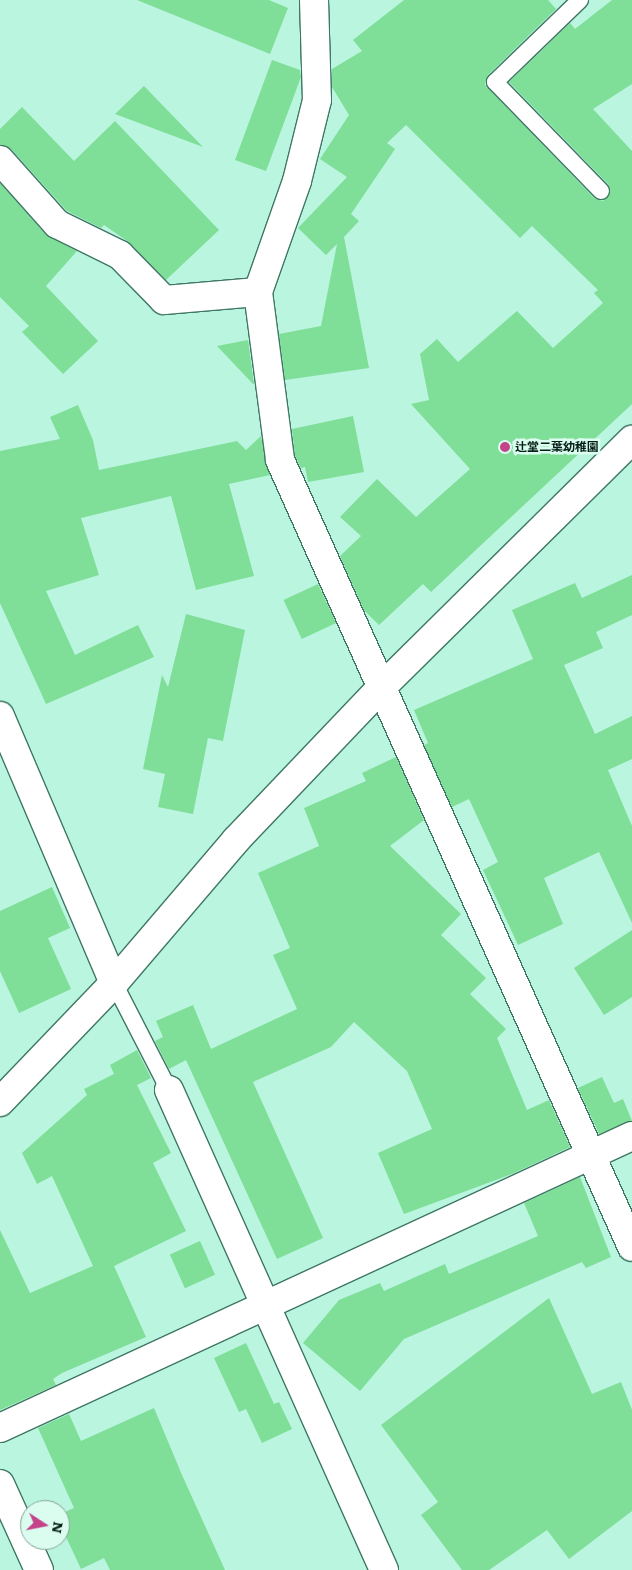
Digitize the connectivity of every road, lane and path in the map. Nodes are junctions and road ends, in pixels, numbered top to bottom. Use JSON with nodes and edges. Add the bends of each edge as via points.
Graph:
{"nodes":[{"id":1,"x":314,"y":0,"type":"edge"},
{"id":2,"x":580,"y":0,"type":"edge"},
{"id":3,"x":0,"y":160,"type":"edge"},
{"id":4,"x":601,"y":191,"type":"dead end"},
{"id":5,"x":258,"y":292,"type":"junction"},
{"id":6,"x":632,"y":440,"type":"edge"},
{"id":7,"x":381,"y":688,"type":"junction"},
{"id":8,"x":0,"y":716,"type":"edge"},
{"id":9,"x":114,"y":984,"type":"junction"},
{"id":10,"x":169,"y":1090,"type":"joint"},
{"id":11,"x":0,"y":1102,"type":"edge"},
{"id":12,"x":632,"y":1136,"type":"edge"},
{"id":13,"x":590,"y":1154,"type":"junction"},
{"id":14,"x":632,"y":1247,"type":"edge"},
{"id":15,"x":265,"y":1305,"type":"junction"},
{"id":16,"x":0,"y":1428,"type":"edge"},
{"id":17,"x":0,"y":1484,"type":"edge"},
{"id":18,"x":39,"y":1570,"type":"edge"},
{"id":19,"x":384,"y":1570,"type":"edge"}],
"edges":[{"from":1,"to":5,"type":"street","via":[[316,100],[297,181]]},
{"from":2,"to":4,"type":"lane","via":[[495,82]]},
{"from":3,"to":5,"type":"street","via":[[57,224],[120,255],[164,300]]},
{"from":5,"to":7,"type":"street","via":[[280,460]]},
{"from":6,"to":7,"type":"street"},
{"from":7,"to":9,"type":"street","via":[[236,840]]},
{"from":7,"to":13,"type":"street"},
{"from":8,"to":9,"type":"street"},
{"from":9,"to":10,"type":"lane"},
{"from":9,"to":11,"type":"street"},
{"from":10,"to":15,"type":"street"},
{"from":12,"to":13,"type":"street"},
{"from":13,"to":14,"type":"street"},
{"from":13,"to":15,"type":"street"},
{"from":15,"to":16,"type":"street"},
{"from":15,"to":19,"type":"street"},
{"from":17,"to":18,"type":"street"}]}
